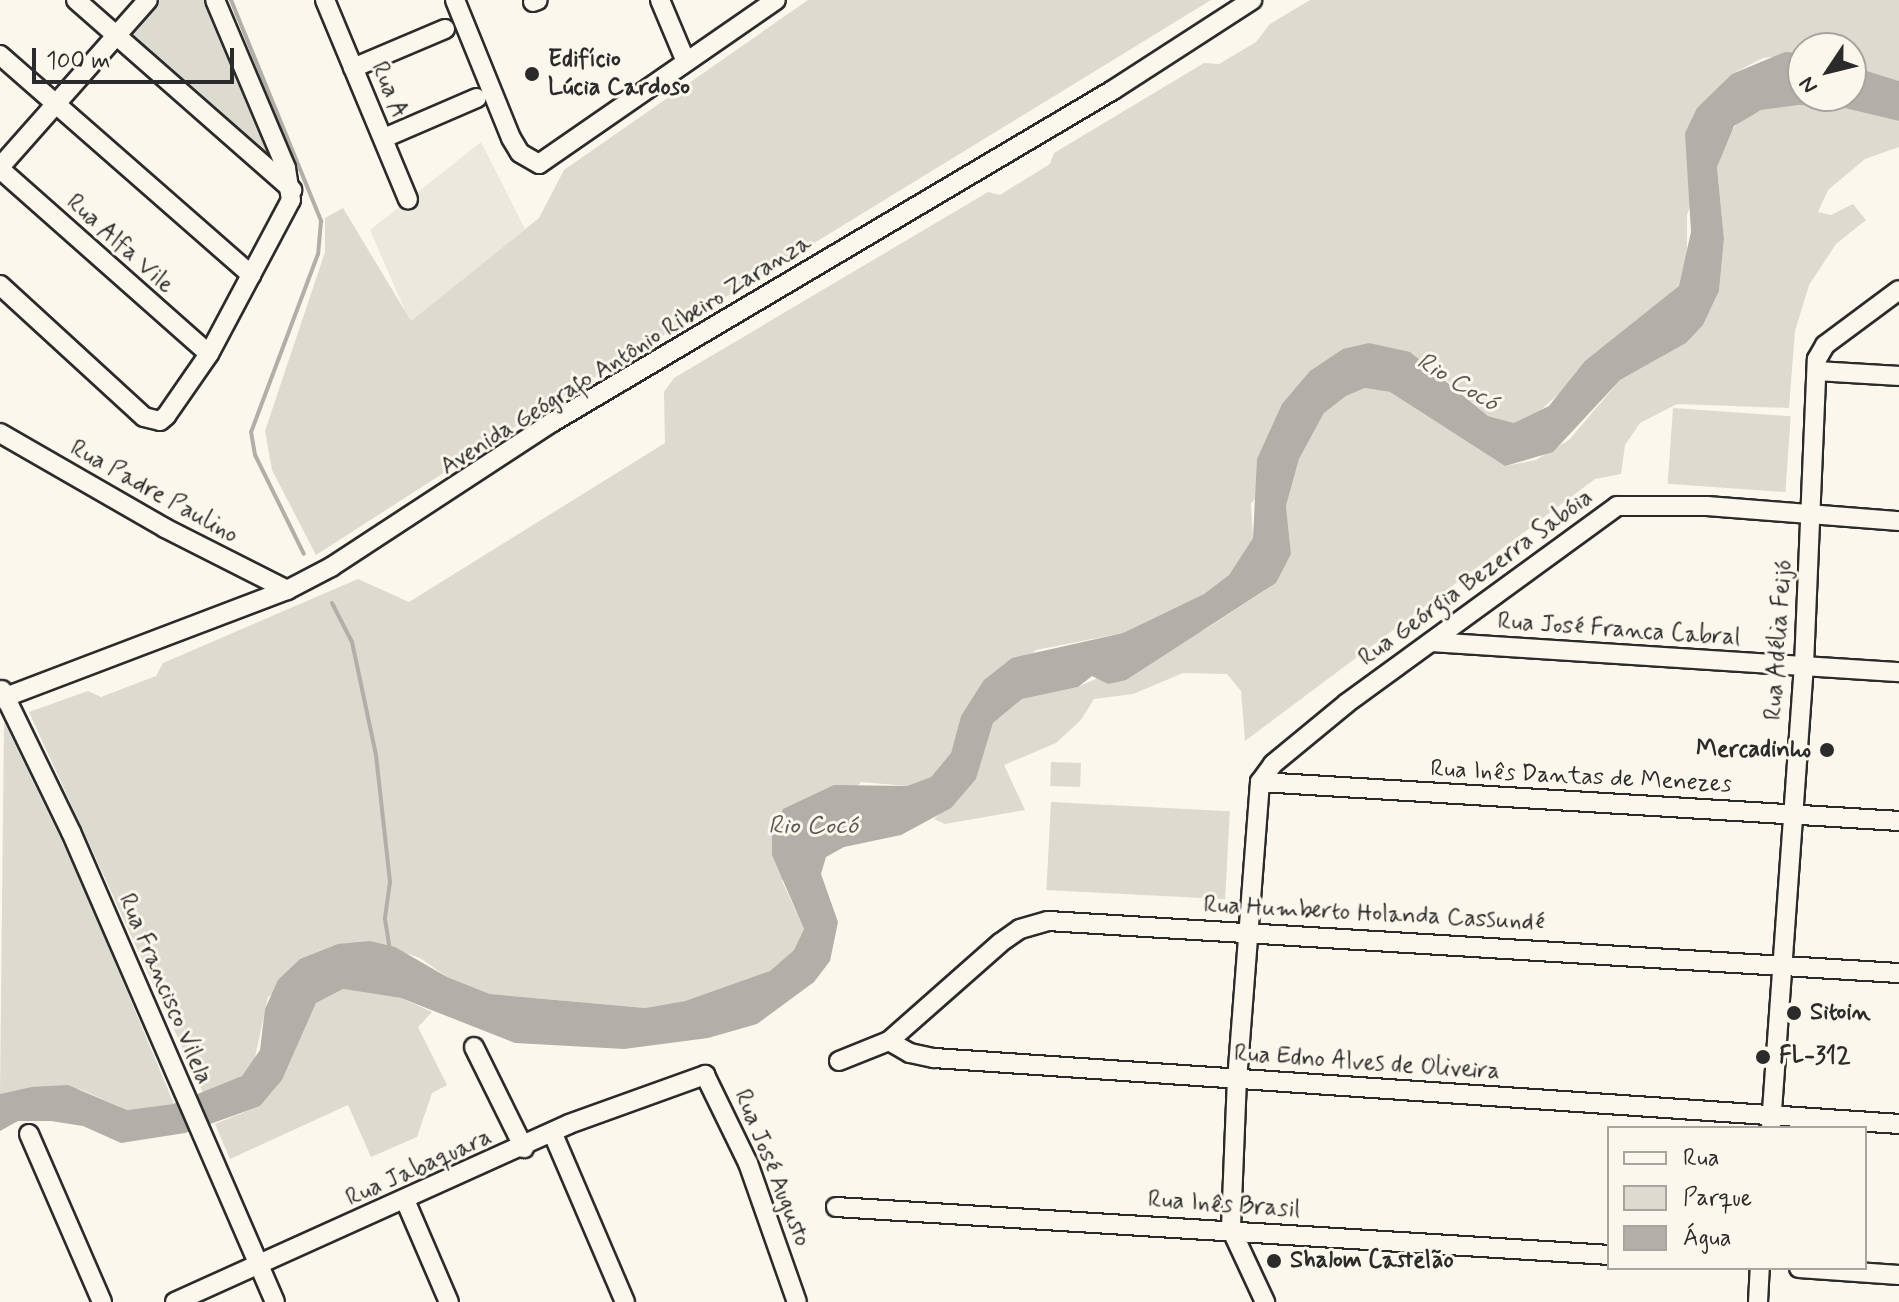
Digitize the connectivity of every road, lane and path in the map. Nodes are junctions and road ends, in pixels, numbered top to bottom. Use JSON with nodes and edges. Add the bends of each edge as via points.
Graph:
{"nodes":[{"id":1,"x":76,"y":0,"type":"edge"},
{"id":2,"x":148,"y":0,"type":"edge"},
{"id":3,"x":215,"y":0,"type":"edge"},
{"id":4,"x":325,"y":0,"type":"edge"},
{"id":5,"x":455,"y":0,"type":"edge"},
{"id":6,"x":660,"y":0,"type":"edge"},
{"id":7,"x":776,"y":0,"type":"edge"},
{"id":8,"x":1252,"y":0,"type":"edge"},
{"id":9,"x":445,"y":29,"type":"dead end"},
{"id":10,"x":117,"y":34,"type":"junction"},
{"id":11,"x":0,"y":55,"type":"edge"},
{"id":12,"x":686,"y":62,"type":"junction"},
{"id":13,"x":353,"y":68,"type":"junction"},
{"id":14,"x":477,"y":98,"type":"dead end"},
{"id":15,"x":56,"y":104,"type":"junction"},
{"id":16,"x":384,"y":138,"type":"junction"},
{"id":17,"x":0,"y":168,"type":"edge"},
{"id":18,"x":292,"y":190,"type":"junction"},
{"id":19,"x":408,"y":199,"type":"dead end"},
{"id":20,"x":251,"y":275,"type":"junction"},
{"id":21,"x":0,"y":285,"type":"edge"},
{"id":22,"x":1899,"y":290,"type":"edge"},
{"id":23,"x":209,"y":354,"type":"junction"},
{"id":24,"x":1817,"y":371,"type":"junction"},
{"id":25,"x":1899,"y":376,"type":"edge"},
{"id":26,"x":0,"y":433,"type":"edge"},
{"id":27,"x":1812,"y":516,"type":"junction"},
{"id":28,"x":1899,"y":521,"type":"edge"},
{"id":29,"x":287,"y":590,"type":"junction"},
{"id":30,"x":1432,"y":642,"type":"junction"},
{"id":31,"x":1804,"y":665,"type":"junction"},
{"id":32,"x":1899,"y":672,"type":"edge"},
{"id":33,"x":2,"y":695,"type":"edge"},
{"id":34,"x":1260,"y":782,"type":"junction"},
{"id":35,"x":1789,"y":814,"type":"junction"},
{"id":36,"x":1899,"y":821,"type":"edge"},
{"id":37,"x":1250,"y":931,"type":"junction"},
{"id":38,"x":1779,"y":965,"type":"junction"},
{"id":39,"x":1899,"y":973,"type":"edge"},
{"id":40,"x":889,"y":1041,"type":"junction"},
{"id":41,"x":474,"y":1047,"type":"dead end"},
{"id":42,"x":839,"y":1061,"type":"dead end"},
{"id":43,"x":1237,"y":1078,"type":"junction"},
{"id":44,"x":683,"y":1079,"type":"joint"},
{"id":45,"x":1771,"y":1122,"type":"edge"},
{"id":46,"x":1899,"y":1124,"type":"edge"},
{"id":47,"x":29,"y":1134,"type":"dead end"},
{"id":48,"x":553,"y":1134,"type":"junction"},
{"id":49,"x":524,"y":1148,"type":"junction"},
{"id":50,"x":405,"y":1200,"type":"junction"},
{"id":51,"x":836,"y":1207,"type":"dead end"},
{"id":52,"x":1231,"y":1229,"type":"junction"},
{"id":53,"x":1607,"y":1255,"type":"edge"},
{"id":54,"x":259,"y":1265,"type":"junction"},
{"id":55,"x":1760,"y":1270,"type":"edge"},
{"id":56,"x":1828,"y":1270,"type":"edge"},
{"id":57,"x":1899,"y":1275,"type":"edge"},
{"id":58,"x":102,"y":1302,"type":"edge"},
{"id":59,"x":175,"y":1302,"type":"edge"},
{"id":60,"x":275,"y":1302,"type":"edge"},
{"id":61,"x":449,"y":1302,"type":"edge"},
{"id":62,"x":625,"y":1302,"type":"edge"},
{"id":63,"x":797,"y":1302,"type":"edge"},
{"id":64,"x":1265,"y":1302,"type":"edge"},
{"id":65,"x":1758,"y":1302,"type":"edge"}],
"edges":[{"from":1,"to":10,"type":"street"},
{"from":2,"to":10,"type":"street"},
{"from":3,"to":18,"type":"street"},
{"from":4,"to":13,"type":"street","name":"Rua A"},
{"from":5,"to":12,"type":"street","via":[[520,153],[539,164]]},
{"from":6,"to":12,"type":"street"},
{"from":7,"to":12,"type":"street"},
{"from":8,"to":29,"type":"street","name":"Avenida Geógrafo Antônio Ribeiro Zaranza","via":[[1113,90],[551,423],[403,523]]},
{"from":9,"to":13,"type":"street"},
{"from":10,"to":15,"type":"street"},
{"from":10,"to":18,"type":"street"},
{"from":11,"to":15,"type":"street"},
{"from":13,"to":16,"type":"street","name":"Rua A"},
{"from":14,"to":16,"type":"street"},
{"from":15,"to":17,"type":"street"},
{"from":15,"to":20,"type":"street"},
{"from":16,"to":19,"type":"street","name":"Rua A"},
{"from":17,"to":23,"type":"street","name":"Rua Alfa Vile"},
{"from":18,"to":20,"type":"street","via":[[288,208]]},
{"from":20,"to":23,"type":"street"},
{"from":21,"to":23,"type":"street","via":[[144,417],[160,421],[166,416]]},
{"from":22,"to":24,"type":"street","name":"Rua Adélia Feijó","via":[[1825,345]]},
{"from":24,"to":25,"type":"street"},
{"from":24,"to":27,"type":"street","name":"Rua Adélia Feijó"},
{"from":26,"to":29,"type":"street","name":"Rua Padre Paulino","via":[[165,528]]},
{"from":27,"to":28,"type":"street","name":"Rua Geórgia Bezerra Sabóia"},
{"from":27,"to":30,"type":"street","name":"Rua Geórgia Bezerra Sabóia","via":[[1617,506],[1591,520]]},
{"from":27,"to":31,"type":"street","name":"Rua Adélia Feijó"},
{"from":29,"to":33,"type":"street","name":"Avenida Geógrafo Antônio Ribeiro Zaranza"},
{"from":30,"to":31,"type":"street","name":"Rua José Franca Cabral"},
{"from":30,"to":34,"type":"street","name":"Rua Geórgia Bezerra Sabóia","via":[[1295,744]]},
{"from":31,"to":32,"type":"street","name":"Rua José Franca Cabral"},
{"from":31,"to":35,"type":"street","name":"Rua Adélia Feijó"},
{"from":33,"to":54,"type":"street","name":"Rua Francisco Vilela"},
{"from":34,"to":35,"type":"street","name":"Rua Inês Dantas de Menezes"},
{"from":34,"to":37,"type":"street"},
{"from":35,"to":36,"type":"street","name":"Rua Inês Dantas de Menezes"},
{"from":35,"to":38,"type":"street","name":"Rua Adélia Feijó"},
{"from":37,"to":38,"type":"street","name":"Rua Humberto Holanda Cassundé"},
{"from":37,"to":40,"type":"street","name":"Rua Humberto Holanda Cassundé","via":[[1034,923],[1000,943]]},
{"from":37,"to":43,"type":"street"},
{"from":38,"to":39,"type":"street","name":"Rua Humberto Holanda Cassundé"},
{"from":38,"to":45,"type":"street","name":"Rua Adélia Feijó"},
{"from":40,"to":42,"type":"street"},
{"from":40,"to":43,"type":"street","name":"Rua Edno Alves de Oliveira","via":[[934,1058]]},
{"from":41,"to":49,"type":"street"},
{"from":43,"to":45,"type":"street","name":"Rua Edno Alves de Oliveira"},
{"from":43,"to":52,"type":"street"},
{"from":44,"to":48,"type":"street","name":"Rua Jabaquara"},
{"from":44,"to":63,"type":"street","name":"Rua José Augusto","via":[[705,1075],[719,1098],[769,1216]]},
{"from":45,"to":46,"type":"street","name":"Rua Edno Alves de Oliveira"},
{"from":47,"to":58,"type":"street"},
{"from":48,"to":49,"type":"street","name":"Rua Jabaquara"},
{"from":48,"to":62,"type":"street"},
{"from":49,"to":50,"type":"street","name":"Rua Jabaquara"},
{"from":50,"to":54,"type":"street","name":"Rua Jabaquara"},
{"from":50,"to":61,"type":"street"},
{"from":51,"to":52,"type":"street","name":"Rua Inês Brasil"},
{"from":52,"to":53,"type":"street","name":"Rua Inês Brasil"},
{"from":52,"to":64,"type":"street"},
{"from":54,"to":59,"type":"street","name":"Rua Jabaquara"},
{"from":54,"to":60,"type":"street","name":"Rua Francisco Vilela"},
{"from":55,"to":65,"type":"street"},
{"from":56,"to":57,"type":"street"}]}
